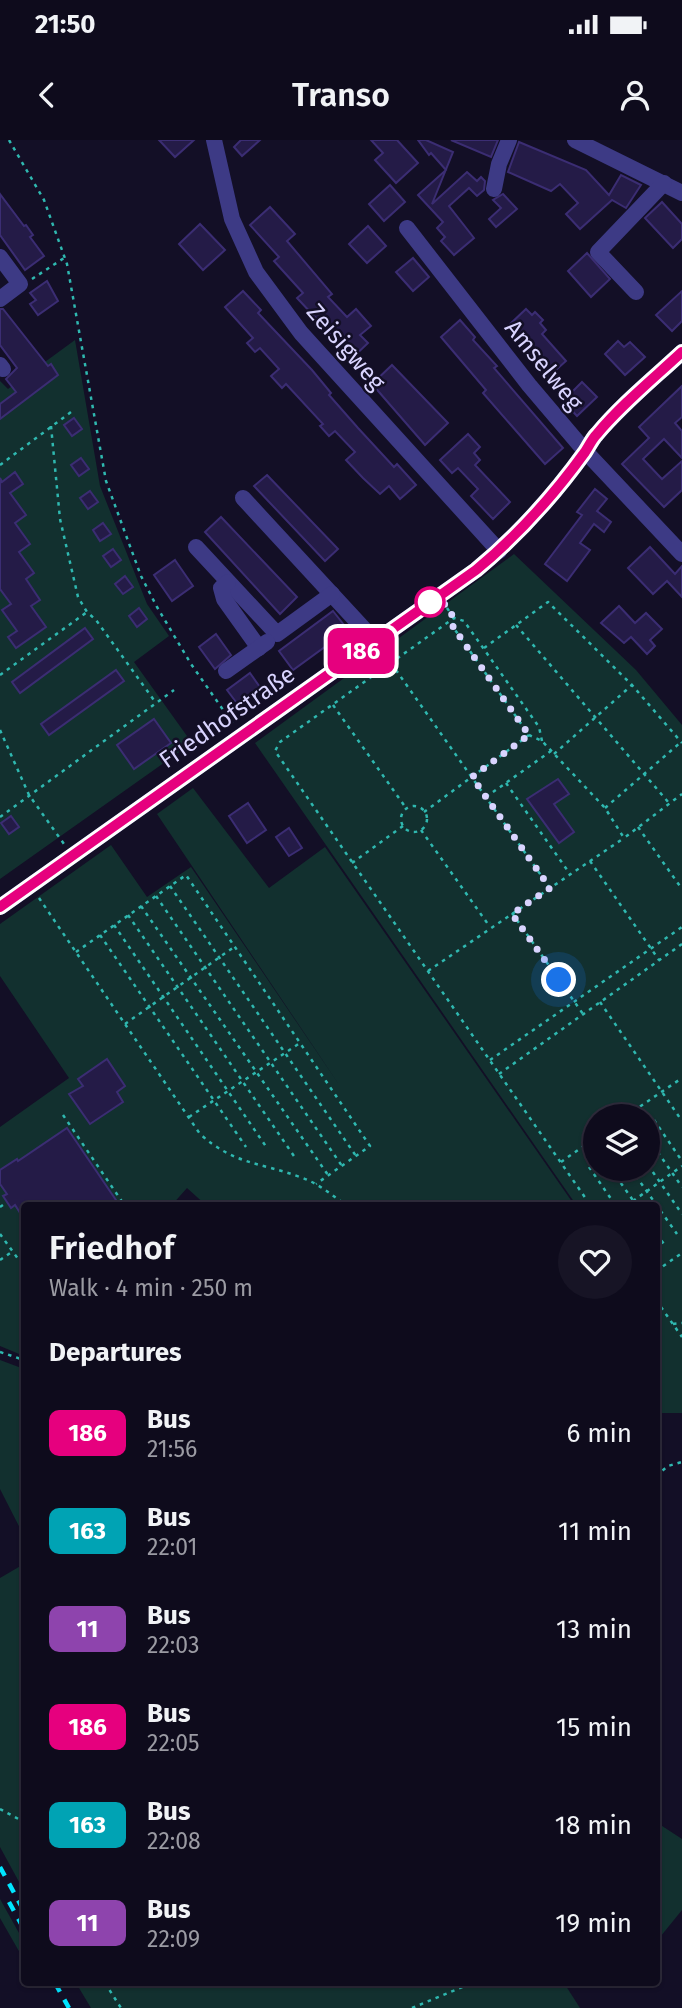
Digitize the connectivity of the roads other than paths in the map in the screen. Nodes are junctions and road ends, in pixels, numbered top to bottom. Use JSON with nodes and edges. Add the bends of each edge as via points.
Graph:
{"nodes":[{"id":1,"x":214,"y":140,"type":"edge"},
{"id":2,"x":509,"y":140,"type":"edge"},
{"id":3,"x":575,"y":140,"type":"edge"},
{"id":4,"x":664,"y":183,"type":"junction"},
{"id":5,"x":494,"y":189,"type":"dead end"},
{"id":6,"x":682,"y":193,"type":"edge"},
{"id":7,"x":407,"y":228,"type":"dead end"},
{"id":8,"x":0,"y":257,"type":"edge"},
{"id":9,"x":636,"y":292,"type":"dead end"},
{"id":10,"x":0,"y":299,"type":"edge"},
{"id":11,"x":682,"y":352,"type":"edge"},
{"id":12,"x":585,"y":452,"type":"junction"},
{"id":13,"x":243,"y":498,"type":"dead end"},
{"id":14,"x":195,"y":547,"type":"dead end"},
{"id":15,"x":499,"y":551,"type":"junction"},
{"id":16,"x":682,"y":554,"type":"edge"},
{"id":17,"x":228,"y":582,"type":"junction"},
{"id":18,"x":332,"y":594,"type":"junction"},
{"id":19,"x":277,"y":634,"type":"junction"},
{"id":20,"x":375,"y":641,"type":"junction"},
{"id":21,"x":259,"y":648,"type":"junction"},
{"id":22,"x":226,"y":671,"type":"dead end"},
{"id":23,"x":0,"y":907,"type":"edge"}],
"edges":[{"from":1,"to":15,"type":"street","name":"Zeisigweg","via":[[232,219],[256,272],[301,333]]},
{"from":2,"to":5,"type":"street"},
{"from":3,"to":4,"type":"street"},
{"from":4,"to":6,"type":"street"},
{"from":4,"to":9,"type":"street","via":[[597,252]]},
{"from":7,"to":12,"type":"street","name":"Amselweg"},
{"from":8,"to":10,"type":"street","via":[[20,284]]},
{"from":11,"to":12,"type":"street","name":"Friedhofstraße","via":[[613,417]]},
{"from":12,"to":15,"type":"street","name":"Friedhofstraße"},
{"from":12,"to":16,"type":"street","name":"Amselweg"},
{"from":13,"to":18,"type":"street"},
{"from":14,"to":17,"type":"street"},
{"from":15,"to":20,"type":"street","name":"Friedhofstraße"},
{"from":17,"to":19,"type":"street"},
{"from":17,"to":21,"type":"street","via":[[221,588],[223,599]]},
{"from":18,"to":19,"type":"street"},
{"from":18,"to":20,"type":"street"},
{"from":19,"to":21,"type":"street"},
{"from":20,"to":23,"type":"street","name":"Friedhofstraße"},
{"from":21,"to":22,"type":"street"}]}
